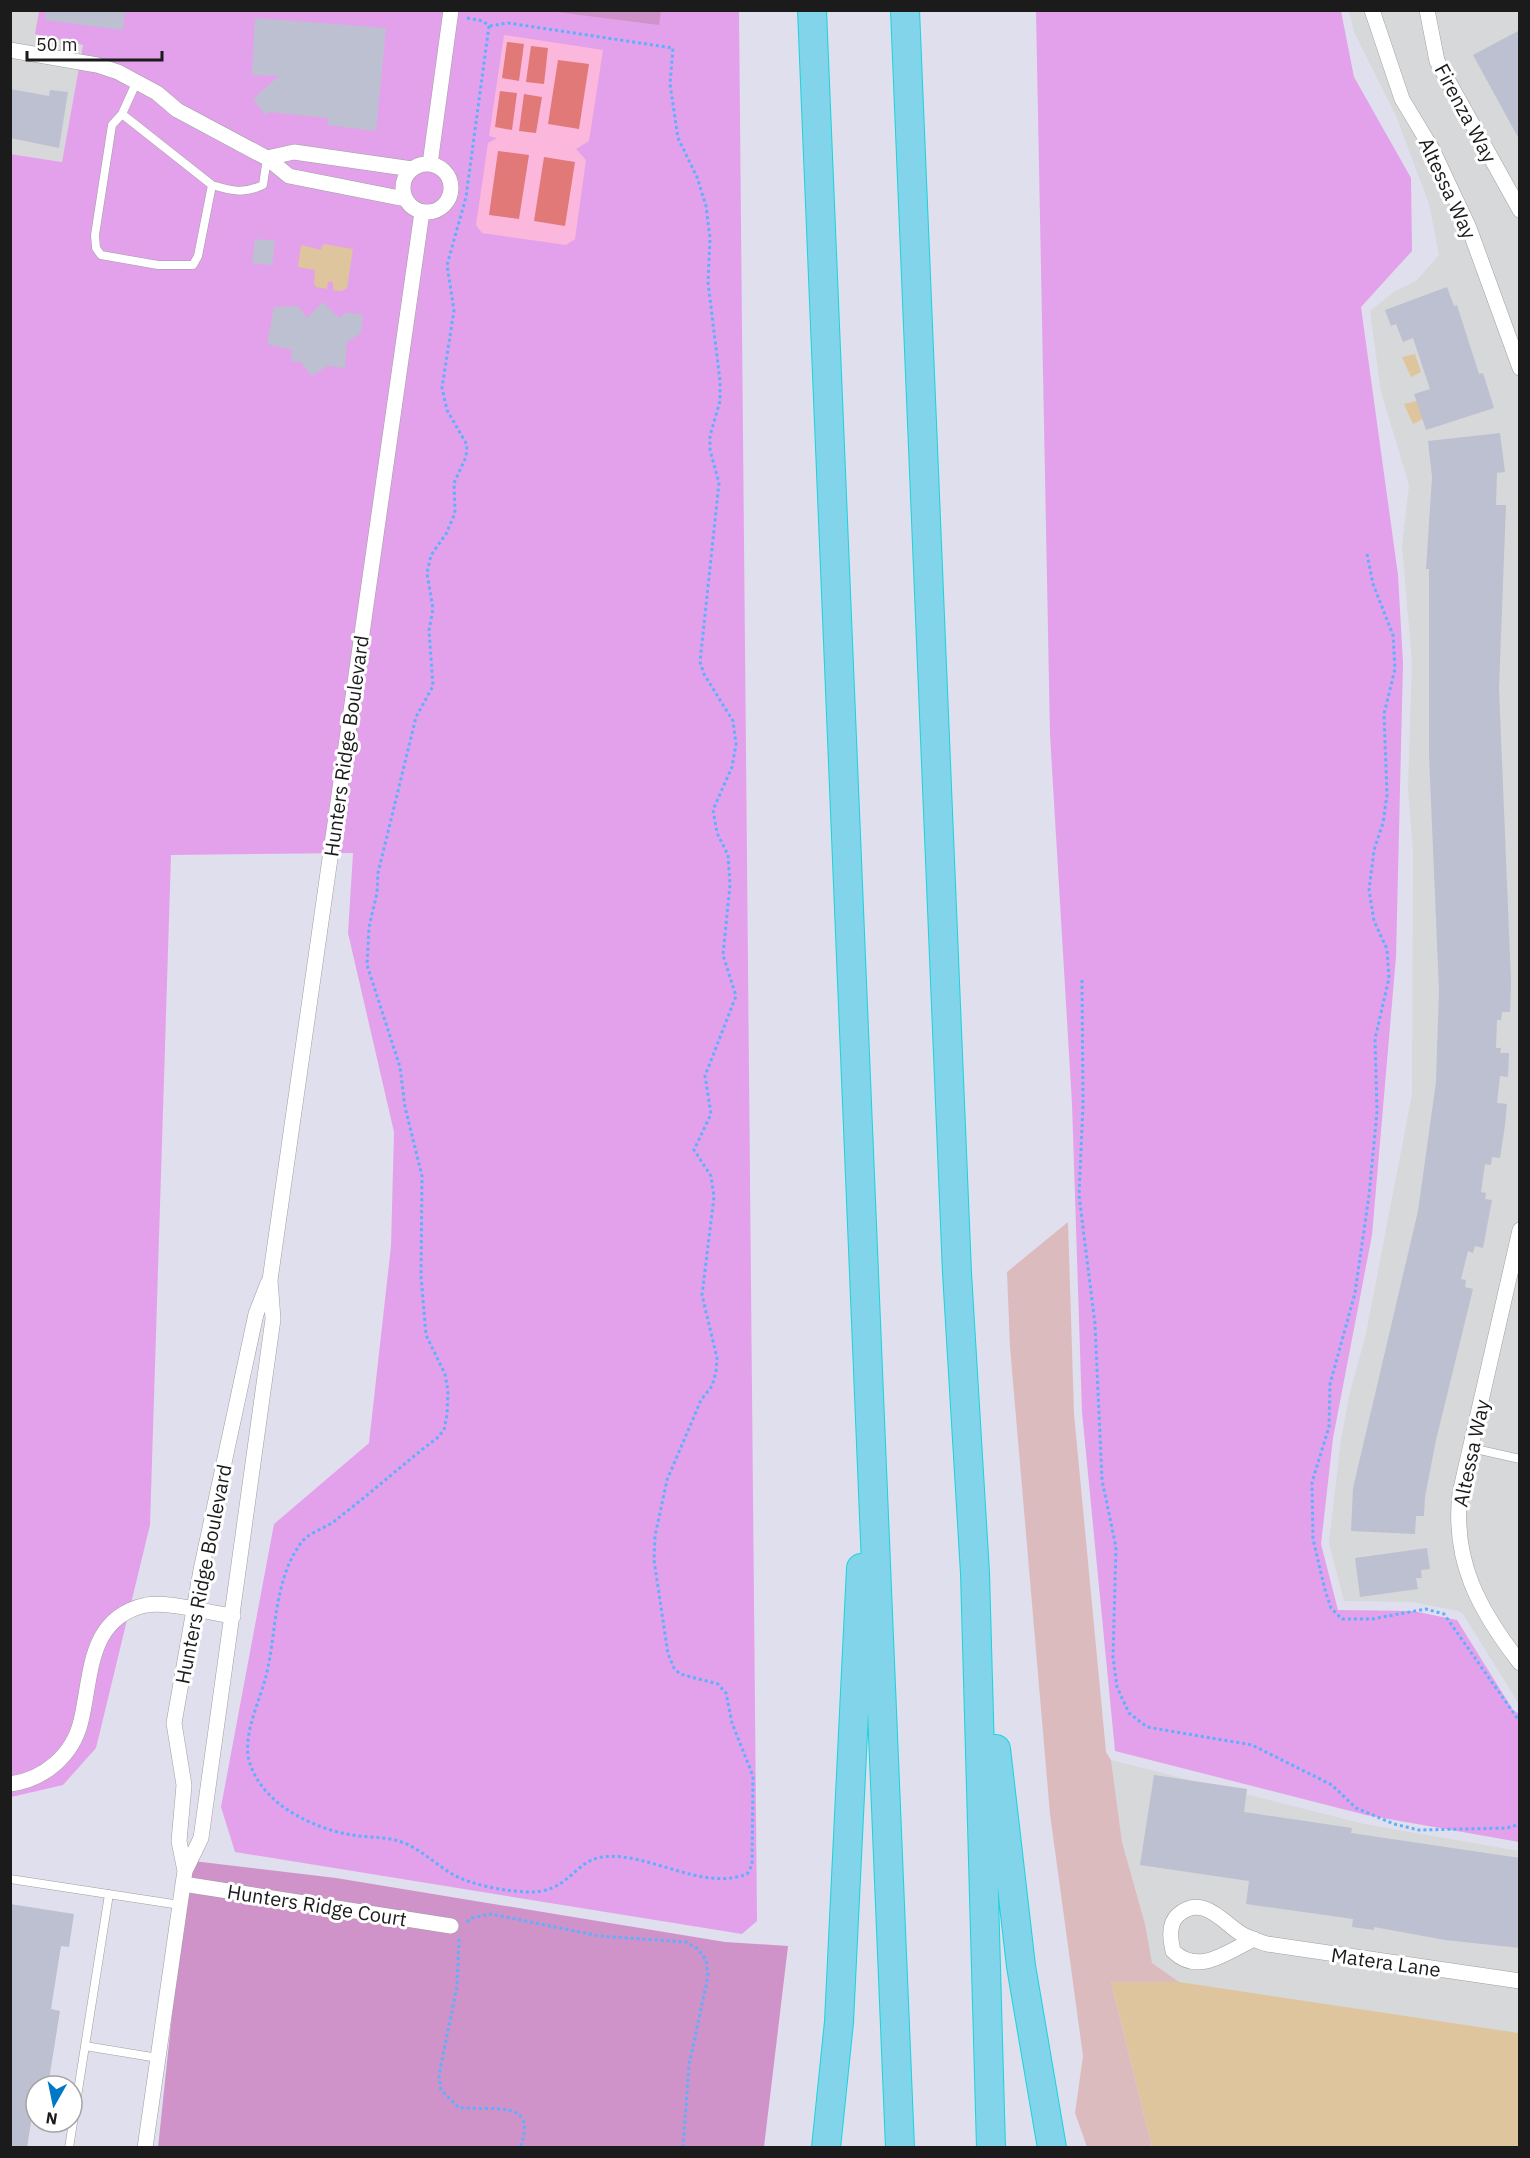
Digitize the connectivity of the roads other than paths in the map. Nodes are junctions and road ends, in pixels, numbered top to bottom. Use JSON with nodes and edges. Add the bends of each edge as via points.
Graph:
{"nodes":[{"id":1,"x":812,"y":10,"type":"edge"},
{"id":2,"x":905,"y":10,"type":"edge"},
{"id":3,"x":1372,"y":10,"type":"edge"},
{"id":4,"x":1427,"y":10,"type":"edge"},
{"id":5,"x":450,"y":13,"type":"edge"},
{"id":6,"x":10,"y":50,"type":"edge"},
{"id":7,"x":137,"y":81,"type":"junction"},
{"id":8,"x":122,"y":114,"type":"junction"},
{"id":9,"x":267,"y":158,"type":"junction"},
{"id":10,"x":430,"y":164,"type":"junction"},
{"id":11,"x":412,"y":168,"type":"junction"},
{"id":12,"x":212,"y":185,"type":"junction"},
{"id":13,"x":405,"y":199,"type":"junction"},
{"id":14,"x":1520,"y":210,"type":"edge"},
{"id":15,"x":422,"y":212,"type":"junction"},
{"id":16,"x":1516,"y":348,"type":"edge"},
{"id":17,"x":1520,"y":368,"type":"edge"},
{"id":18,"x":1520,"y":1230,"type":"edge"},
{"id":19,"x":270,"y":1280,"type":"junction"},
{"id":20,"x":1471,"y":1448,"type":"junction"},
{"id":21,"x":873,"y":1450,"type":"junction"},
{"id":22,"x":1520,"y":1459,"type":"edge"},
{"id":23,"x":975,"y":1574,"type":"junction"},
{"id":24,"x":194,"y":1611,"type":"junction"},
{"id":25,"x":232,"y":1616,"type":"junction"},
{"id":26,"x":1520,"y":1663,"type":"edge"},
{"id":27,"x":10,"y":1784,"type":"edge"},
{"id":28,"x":184,"y":1877,"type":"junction"},
{"id":29,"x":10,"y":1879,"type":"edge"},
{"id":30,"x":109,"y":1894,"type":"junction"},
{"id":31,"x":180,"y":1905,"type":"junction"},
{"id":32,"x":459,"y":1927,"type":"road end"},
{"id":33,"x":1254,"y":1940,"type":"junction"},
{"id":34,"x":1520,"y":1981,"type":"edge"},
{"id":35,"x":84,"y":2046,"type":"junction"},
{"id":36,"x":158,"y":2058,"type":"junction"},
{"id":37,"x":69,"y":2148,"type":"edge"},
{"id":38,"x":145,"y":2148,"type":"edge"},
{"id":39,"x":826,"y":2148,"type":"edge"},
{"id":40,"x":900,"y":2148,"type":"edge"},
{"id":41,"x":991,"y":2148,"type":"edge"},
{"id":42,"x":1052,"y":2148,"type":"edge"}],
"edges":[{"from":1,"to":21,"type":"highway"},
{"from":2,"to":23,"type":"highway","via":[[957,1272]]},
{"from":3,"to":16,"type":"street","name":"Altessa Way","via":[[1402,99],[1432,148],[1469,228]]},
{"from":4,"to":14,"type":"street","name":"Firenza Way","via":[[1437,61]]},
{"from":5,"to":10,"type":"street"},
{"from":6,"to":7,"type":"street","via":[[97,65]]},
{"from":7,"to":8,"type":"lane"},
{"from":7,"to":9,"type":"street","via":[[177,110]]},
{"from":8,"to":12,"type":"lane"},
{"from":8,"to":12,"type":"lane","via":[[112,124],[95,235],[101,255],[158,265],[194,265]]},
{"from":9,"to":11,"type":"street","via":[[294,152]]},
{"from":9,"to":12,"type":"lane","via":[[263,185],[235,192]]},
{"from":9,"to":13,"type":"street","via":[[289,176]]},
{"from":10,"to":11,"type":"street"},
{"from":10,"to":15,"type":"street","via":[[448,174],[452,189],[440,209]]},
{"from":11,"to":13,"type":"street","via":[[403,182]]},
{"from":13,"to":15,"type":"street"},
{"from":15,"to":19,"type":"street","name":"Hunters Ridge Boulevard"},
{"from":16,"to":17,"type":"street","name":"Altessa Way"},
{"from":18,"to":20,"type":"street","name":"Altessa Way"},
{"from":19,"to":24,"type":"street","name":"Hunters Ridge Boulevard","via":[[256,1314]]},
{"from":19,"to":25,"type":"street","name":"Hunters Ridge Boulevard","via":[[273,1319]]},
{"from":20,"to":22,"type":"lane"},
{"from":20,"to":26,"type":"street","name":"Altessa Way","via":[[1456,1524],[1461,1556],[1489,1618]]},
{"from":21,"to":39,"type":"highway","via":[[861,1571],[839,2022]]},
{"from":21,"to":40,"type":"highway"},
{"from":23,"to":41,"type":"highway"},
{"from":23,"to":42,"type":"highway","via":[[1022,1966]]},
{"from":24,"to":25,"type":"street"},
{"from":24,"to":27,"type":"street","via":[[146,1605],[110,1625],[89,1666],[81,1722],[69,1748],[54,1766],[29,1782]]},
{"from":24,"to":28,"type":"street","name":"Hunters Ridge Boulevard","via":[[174,1723],[184,1785],[179,1841]]},
{"from":25,"to":28,"type":"street","name":"Hunters Ridge Boulevard","via":[[201,1838]]},
{"from":28,"to":31,"type":"street","name":"Hunters Ridge Boulevard"},
{"from":28,"to":32,"type":"street","name":"Hunters Ridge Court"},
{"from":29,"to":30,"type":"lane"},
{"from":30,"to":31,"type":"lane"},
{"from":30,"to":35,"type":"lane"},
{"from":31,"to":36,"type":"street","name":"Hunters Ridge Boulevard"},
{"from":33,"to":33,"type":"street","name":"Matera Lane","via":[[1208,1910],[1191,1908],[1178,1915],[1171,1925],[1173,1951],[1182,1960],[1198,1964]]},
{"from":33,"to":34,"type":"street","name":"Matera Lane"},
{"from":35,"to":36,"type":"lane"},
{"from":35,"to":37,"type":"lane"},
{"from":36,"to":38,"type":"street","name":"Hunters Ridge Boulevard"}]}
